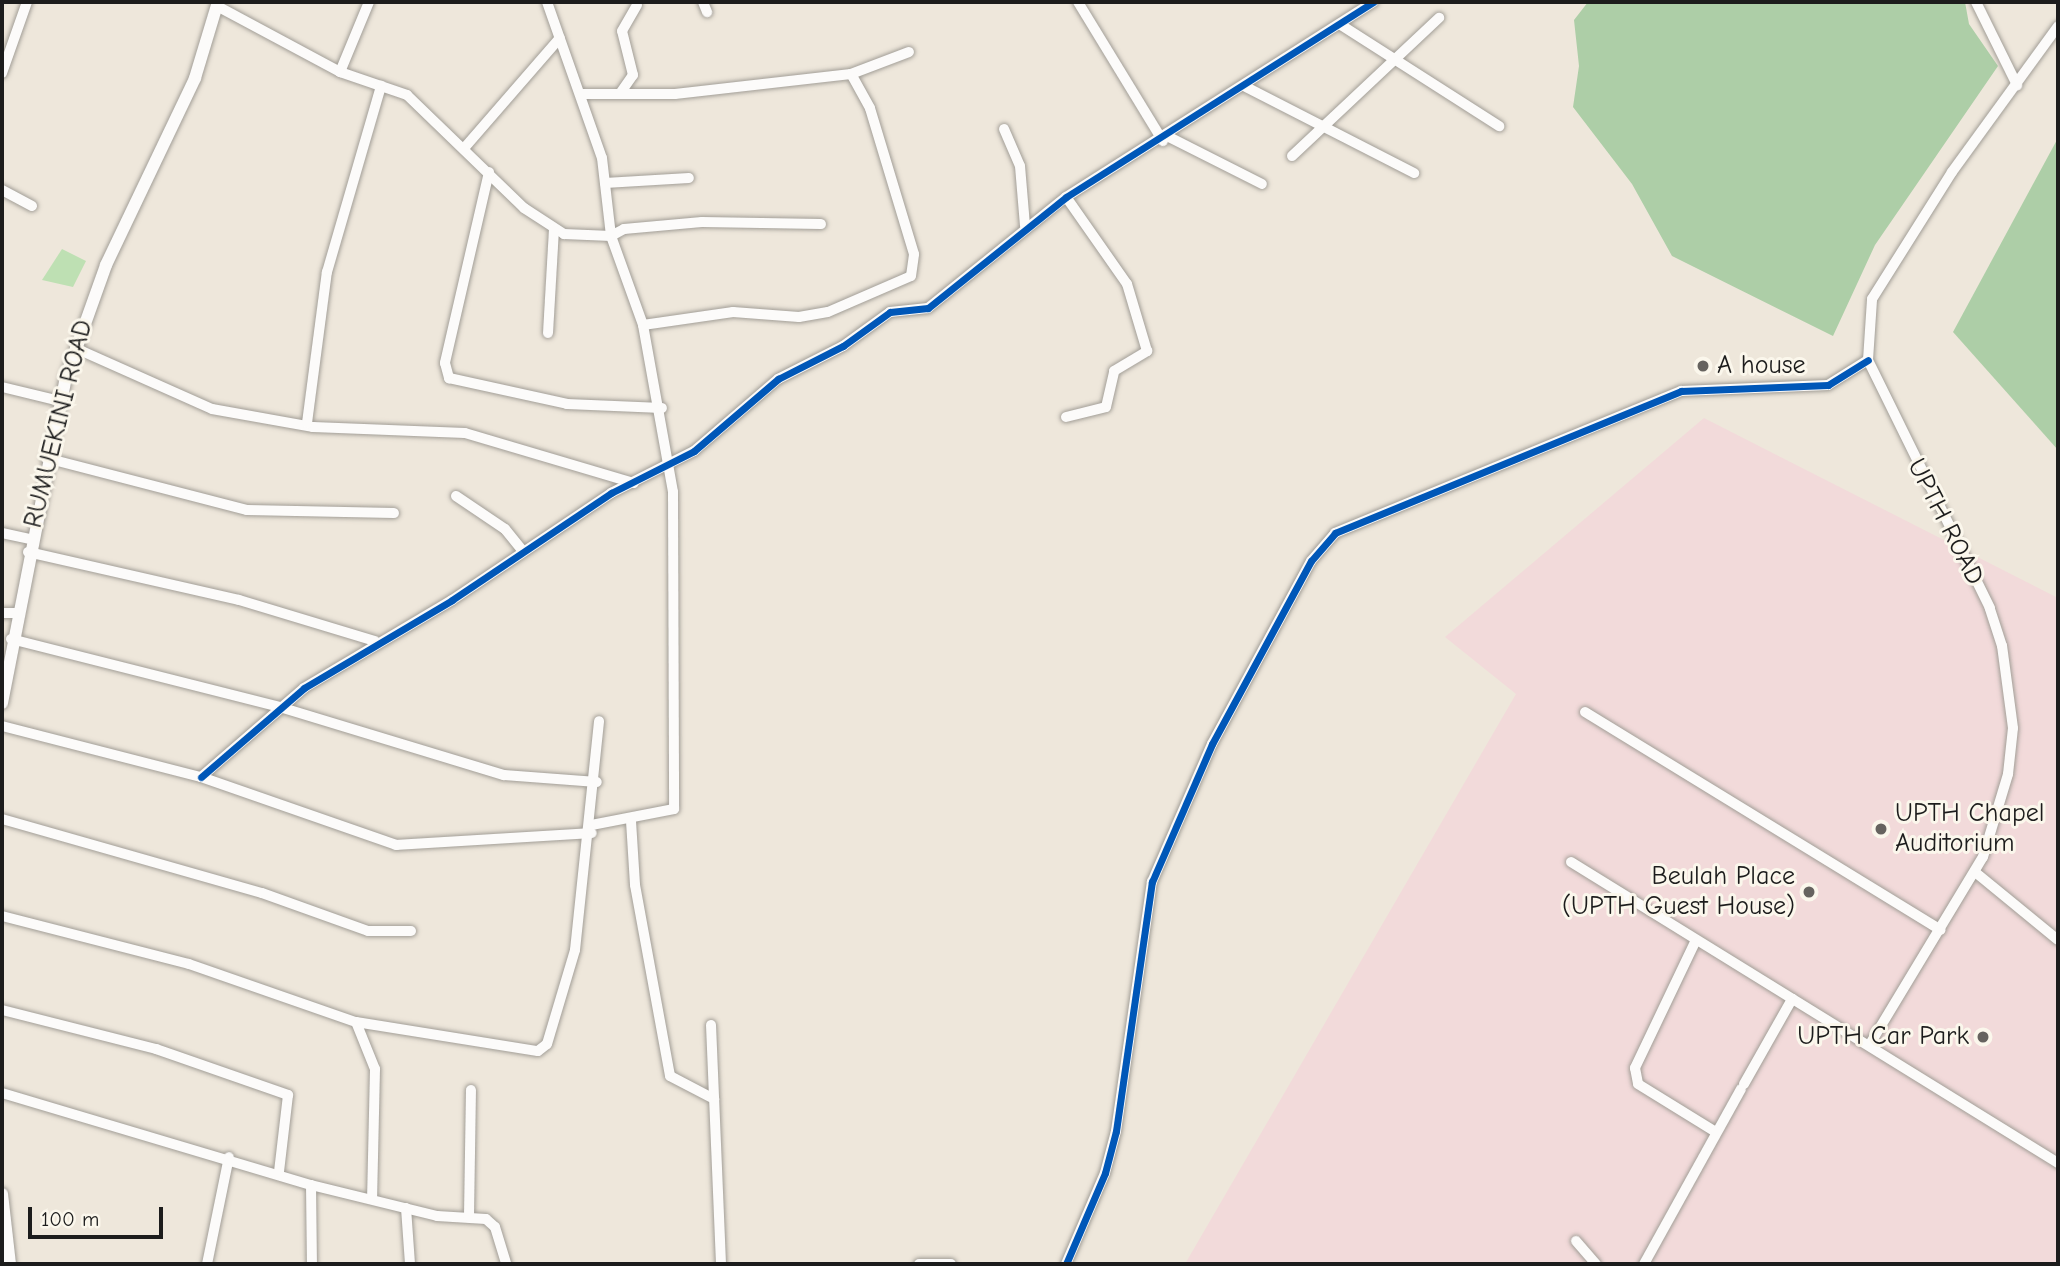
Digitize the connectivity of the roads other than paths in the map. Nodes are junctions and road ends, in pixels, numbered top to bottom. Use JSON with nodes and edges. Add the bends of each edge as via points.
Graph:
{"nodes":[{"id":1,"x":27,"y":2,"type":"edge"},
{"id":2,"x":369,"y":2,"type":"edge"},
{"id":3,"x":547,"y":2,"type":"edge"},
{"id":4,"x":1078,"y":2,"type":"edge"},
{"id":5,"x":1373,"y":2,"type":"edge"},
{"id":6,"x":1976,"y":2,"type":"edge"},
{"id":7,"x":218,"y":4,"type":"edge"},
{"id":8,"x":637,"y":5,"type":"dead end"},
{"id":9,"x":1439,"y":18,"type":"dead end"},
{"id":10,"x":1341,"y":25,"type":"junction"},
{"id":11,"x":2058,"y":26,"type":"edge"},
{"id":12,"x":560,"y":38,"type":"junction"},
{"id":13,"x":909,"y":52,"type":"dead end"},
{"id":14,"x":1394,"y":60,"type":"junction"},
{"id":15,"x":340,"y":72,"type":"junction"},
{"id":16,"x":2,"y":73,"type":"edge"},
{"id":17,"x":851,"y":74,"type":"junction"},
{"id":18,"x":2017,"y":85,"type":"junction"},
{"id":19,"x":381,"y":86,"type":"junction"},
{"id":20,"x":1245,"y":87,"type":"junction"},
{"id":21,"x":621,"y":92,"type":"junction"},
{"id":22,"x":583,"y":94,"type":"junction"},
{"id":23,"x":1327,"y":124,"type":"junction"},
{"id":24,"x":1499,"y":126,"type":"dead end"},
{"id":25,"x":1004,"y":129,"type":"dead end"},
{"id":26,"x":1166,"y":139,"type":"junction"},
{"id":27,"x":466,"y":146,"type":"junction"},
{"id":28,"x":1292,"y":156,"type":"dead end"},
{"id":29,"x":489,"y":172,"type":"junction"},
{"id":30,"x":1414,"y":173,"type":"dead end"},
{"id":31,"x":689,"y":178,"type":"dead end"},
{"id":32,"x":605,"y":183,"type":"junction"},
{"id":33,"x":1262,"y":184,"type":"dead end"},
{"id":34,"x":2,"y":190,"type":"edge"},
{"id":35,"x":1066,"y":197,"type":"junction"},
{"id":36,"x":32,"y":206,"type":"dead end"},
{"id":37,"x":821,"y":224,"type":"dead end"},
{"id":38,"x":1025,"y":226,"type":"junction"},
{"id":39,"x":555,"y":229,"type":"junction"},
{"id":40,"x":611,"y":236,"type":"junction"},
{"id":41,"x":643,"y":325,"type":"junction"},
{"id":42,"x":548,"y":333,"type":"dead end"},
{"id":43,"x":75,"y":348,"type":"junction"},
{"id":44,"x":1868,"y":360,"type":"junction"},
{"id":45,"x":2,"y":387,"type":"edge"},
{"id":46,"x":60,"y":401,"type":"junction"},
{"id":47,"x":662,"y":408,"type":"junction"},
{"id":48,"x":1066,"y":417,"type":"dead end"},
{"id":49,"x":307,"y":423,"type":"junction"},
{"id":50,"x":46,"y":458,"type":"junction"},
{"id":51,"x":668,"y":462,"type":"junction"},
{"id":52,"x":634,"y":483,"type":"junction"},
{"id":53,"x":456,"y":496,"type":"dead end"},
{"id":54,"x":394,"y":513,"type":"dead end"},
{"id":55,"x":2,"y":533,"type":"edge"},
{"id":56,"x":28,"y":545,"type":"junction"},
{"id":57,"x":523,"y":551,"type":"junction"},
{"id":58,"x":8,"y":613,"type":"edge"},
{"id":59,"x":10,"y":638,"type":"junction"},
{"id":60,"x":375,"y":641,"type":"junction"},
{"id":61,"x":2,"y":703,"type":"edge"},
{"id":62,"x":283,"y":708,"type":"junction"},
{"id":63,"x":1585,"y":712,"type":"dead end"},
{"id":64,"x":599,"y":721,"type":"dead end"},
{"id":65,"x":2,"y":726,"type":"edge"},
{"id":66,"x":201,"y":777,"type":"junction"},
{"id":67,"x":597,"y":782,"type":"junction"},
{"id":68,"x":2,"y":819,"type":"edge"},
{"id":69,"x":631,"y":821,"type":"junction"},
{"id":70,"x":592,"y":829,"type":"junction"},
{"id":71,"x":1571,"y":862,"type":"dead end"},
{"id":72,"x":1975,"y":872,"type":"junction"},
{"id":73,"x":2,"y":916,"type":"edge"},
{"id":74,"x":1941,"y":930,"type":"junction"},
{"id":75,"x":411,"y":931,"type":"dead end"},
{"id":76,"x":1696,"y":940,"type":"junction"},
{"id":77,"x":2058,"y":940,"type":"edge"},
{"id":78,"x":1792,"y":999,"type":"junction"},
{"id":79,"x":2,"y":1010,"type":"edge"},
{"id":80,"x":356,"y":1022,"type":"junction"},
{"id":81,"x":711,"y":1025,"type":"dead end"},
{"id":82,"x":1870,"y":1044,"type":"junction"},
{"id":83,"x":471,"y":1090,"type":"dead end"},
{"id":84,"x":2,"y":1093,"type":"edge"},
{"id":85,"x":715,"y":1099,"type":"junction"},
{"id":86,"x":1714,"y":1131,"type":"junction"},
{"id":87,"x":229,"y":1157,"type":"junction"},
{"id":88,"x":2058,"y":1163,"type":"edge"},
{"id":89,"x":279,"y":1172,"type":"junction"},
{"id":90,"x":311,"y":1185,"type":"junction"},
{"id":91,"x":2,"y":1194,"type":"edge"},
{"id":92,"x":372,"y":1198,"type":"junction"},
{"id":93,"x":406,"y":1208,"type":"junction"},
{"id":94,"x":469,"y":1216,"type":"junction"},
{"id":95,"x":1576,"y":1241,"type":"dead end"},
{"id":96,"x":7,"y":1255,"type":"edge"},
{"id":97,"x":207,"y":1264,"type":"edge"},
{"id":98,"x":312,"y":1264,"type":"edge"},
{"id":99,"x":410,"y":1264,"type":"edge"},
{"id":100,"x":506,"y":1264,"type":"edge"},
{"id":101,"x":722,"y":1264,"type":"edge"},
{"id":102,"x":919,"y":1264,"type":"edge"},
{"id":103,"x":951,"y":1264,"type":"edge"},
{"id":104,"x":1066,"y":1264,"type":"edge"},
{"id":105,"x":1596,"y":1264,"type":"edge"},
{"id":106,"x":1644,"y":1264,"type":"edge"}],
"edges":[{"from":1,"to":16,"type":"street"},
{"from":2,"to":15,"type":"street"},
{"from":3,"to":12,"type":"street"},
{"from":4,"to":26,"type":"street"},
{"from":5,"to":10,"type":"street"},
{"from":6,"to":18,"type":"street"},
{"from":7,"to":15,"type":"street"},
{"from":7,"to":43,"type":"street","name":"RUMUEKINI ROAD","via":[[195,78],[106,265]]},
{"from":8,"to":21,"type":"street","via":[[622,31],[633,75]]},
{"from":9,"to":14,"type":"street"},
{"from":10,"to":14,"type":"street"},
{"from":10,"to":20,"type":"street"},
{"from":11,"to":18,"type":"street"},
{"from":12,"to":22,"type":"street"},
{"from":12,"to":27,"type":"street"},
{"from":13,"to":17,"type":"street"},
{"from":14,"to":23,"type":"street"},
{"from":14,"to":24,"type":"street"},
{"from":15,"to":19,"type":"street"},
{"from":17,"to":21,"type":"street","via":[[675,94]]},
{"from":17,"to":41,"type":"street","via":[[870,108],[914,254],[911,276],[828,312],[799,317],[733,312]]},
{"from":18,"to":44,"type":"street","via":[[1878,288]]},
{"from":19,"to":27,"type":"street","via":[[407,95]]},
{"from":19,"to":49,"type":"street","via":[[327,272]]},
{"from":20,"to":23,"type":"street"},
{"from":20,"to":26,"type":"street"},
{"from":21,"to":22,"type":"street"},
{"from":22,"to":32,"type":"street"},
{"from":23,"to":28,"type":"street"},
{"from":23,"to":30,"type":"street"},
{"from":25,"to":38,"type":"street","via":[[1020,166]]},
{"from":26,"to":33,"type":"street"},
{"from":26,"to":35,"type":"street"},
{"from":27,"to":29,"type":"street"},
{"from":29,"to":39,"type":"street"},
{"from":29,"to":47,"type":"street","via":[[445,363],[449,378],[566,404]]},
{"from":31,"to":32,"type":"street"},
{"from":32,"to":40,"type":"street"},
{"from":34,"to":36,"type":"street"},
{"from":35,"to":38,"type":"street"},
{"from":35,"to":48,"type":"street","via":[[1128,284],[1147,351],[1114,371],[1106,407]]},
{"from":37,"to":40,"type":"street","via":[[702,222],[624,229]]},
{"from":38,"to":51,"type":"street","via":[[928,308],[890,312],[843,346],[778,379],[717,435]]},
{"from":39,"to":40,"type":"street"},
{"from":39,"to":42,"type":"street"},
{"from":40,"to":41,"type":"street"},
{"from":41,"to":47,"type":"street"},
{"from":43,"to":46,"type":"street","name":"RUMUEKINI ROAD"},
{"from":43,"to":49,"type":"street","via":[[176,398]]},
{"from":44,"to":72,"type":"street","name":"UPTH ROAD","via":[[2002,646],[2013,728],[2008,774]]},
{"from":44,"to":104,"type":"street","via":[[1828,385],[1681,391],[1335,533],[1311,562],[1212,744],[1152,882],[1116,1131],[1105,1173]]},
{"from":45,"to":46,"type":"street"},
{"from":46,"to":50,"type":"street","name":"RUMUEKINI ROAD"},
{"from":47,"to":51,"type":"street"},
{"from":49,"to":52,"type":"street","via":[[465,433]]},
{"from":50,"to":54,"type":"street","via":[[247,510]]},
{"from":50,"to":56,"type":"street","name":"RUMUEKINI ROAD"},
{"from":51,"to":52,"type":"street"},
{"from":51,"to":69,"type":"street","via":[[676,548],[674,809]]},
{"from":52,"to":57,"type":"street"},
{"from":53,"to":57,"type":"street","via":[[505,529]]},
{"from":55,"to":56,"type":"street"},
{"from":56,"to":58,"type":"street","name":"RUMUEKINI ROAD"},
{"from":56,"to":60,"type":"street"},
{"from":57,"to":60,"type":"street"},
{"from":58,"to":59,"type":"street","name":"RUMUEKINI ROAD"},
{"from":59,"to":61,"type":"street","name":"RUMUEKINI ROAD"},
{"from":59,"to":62,"type":"street"},
{"from":60,"to":62,"type":"street"},
{"from":62,"to":66,"type":"street"},
{"from":62,"to":67,"type":"street","via":[[504,775]]},
{"from":63,"to":74,"type":"street"},
{"from":64,"to":67,"type":"street"},
{"from":65,"to":66,"type":"street"},
{"from":66,"to":70,"type":"street","via":[[408,847]]},
{"from":67,"to":70,"type":"street"},
{"from":68,"to":75,"type":"street","via":[[262,892],[368,931]]},
{"from":69,"to":70,"type":"street"},
{"from":69,"to":85,"type":"street","via":[[635,885],[670,1076]]},
{"from":70,"to":80,"type":"street","via":[[575,950],[544,1048]]},
{"from":71,"to":76,"type":"street"},
{"from":72,"to":74,"type":"street","name":"UPTH ROAD"},
{"from":72,"to":77,"type":"street"},
{"from":73,"to":80,"type":"street","via":[[189,964]]},
{"from":74,"to":82,"type":"street","name":"UPTH ROAD"},
{"from":76,"to":78,"type":"street"},
{"from":76,"to":86,"type":"street","via":[[1635,1068],[1638,1084]]},
{"from":78,"to":82,"type":"street"},
{"from":78,"to":86,"type":"street"},
{"from":79,"to":89,"type":"street","via":[[156,1049],[288,1095]]},
{"from":80,"to":92,"type":"street","via":[[375,1069]]},
{"from":81,"to":85,"type":"street"},
{"from":82,"to":88,"type":"street"},
{"from":83,"to":94,"type":"street"},
{"from":84,"to":87,"type":"street"},
{"from":85,"to":101,"type":"street"},
{"from":86,"to":106,"type":"street"},
{"from":87,"to":89,"type":"street"},
{"from":87,"to":97,"type":"street"},
{"from":89,"to":90,"type":"street"},
{"from":90,"to":92,"type":"street"},
{"from":90,"to":98,"type":"street"},
{"from":91,"to":96,"type":"street"},
{"from":92,"to":93,"type":"street"},
{"from":93,"to":94,"type":"street"},
{"from":93,"to":99,"type":"street"},
{"from":94,"to":100,"type":"street","via":[[495,1227]]},
{"from":95,"to":105,"type":"street"},
{"from":102,"to":103,"type":"street"}]}
